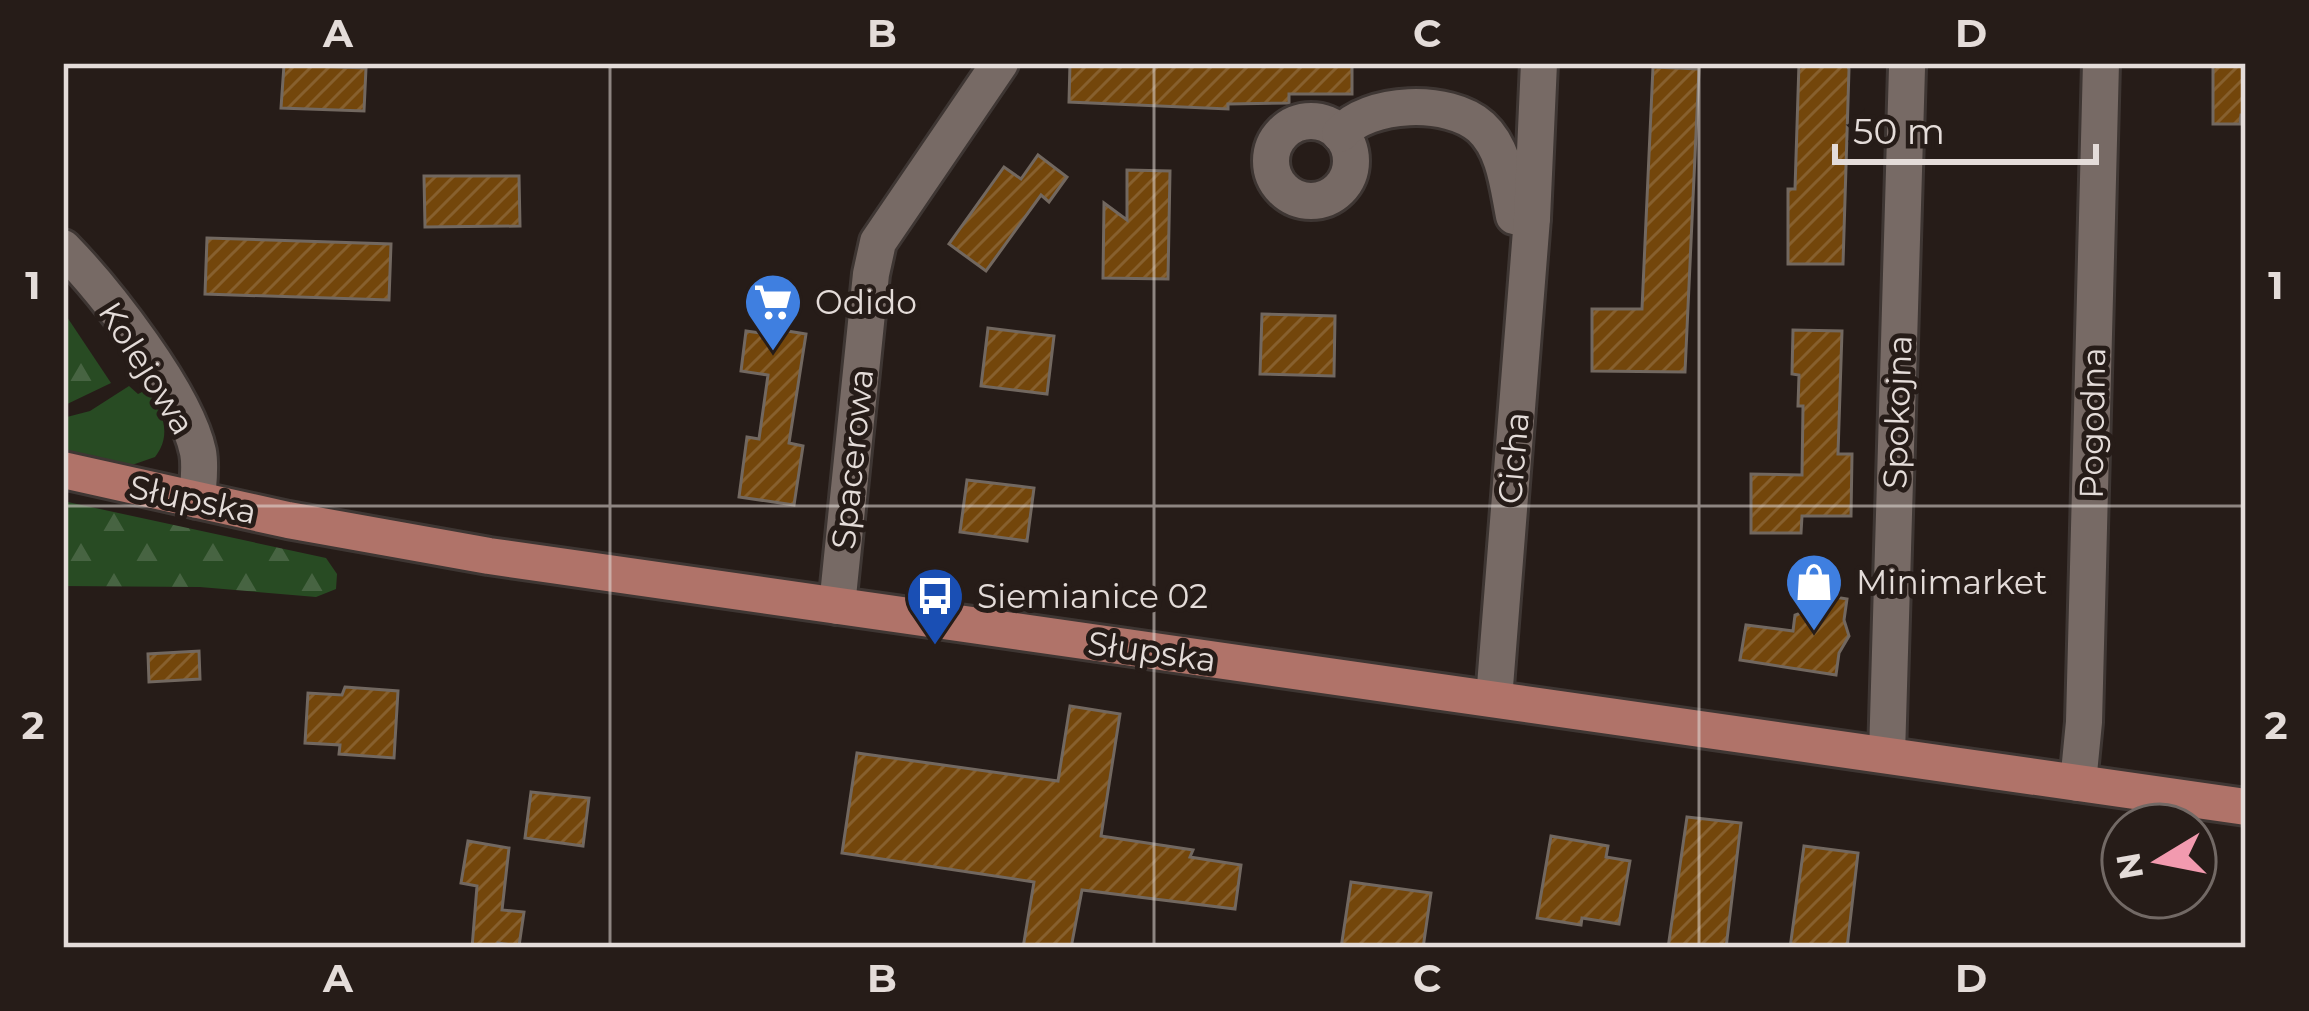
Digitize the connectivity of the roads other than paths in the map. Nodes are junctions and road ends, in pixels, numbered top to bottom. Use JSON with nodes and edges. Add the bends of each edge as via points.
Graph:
{"nodes":[{"id":1,"x":1000,"y":63,"type":"edge"},
{"id":2,"x":1539,"y":63,"type":"edge"},
{"id":3,"x":2101,"y":63,"type":"edge"},
{"id":4,"x":1907,"y":68,"type":"dead end"},
{"id":5,"x":1340,"y":134,"type":"dead end"},
{"id":6,"x":1532,"y":218,"type":"junction"},
{"id":7,"x":63,"y":248,"type":"edge"},
{"id":8,"x":63,"y":470,"type":"edge"},
{"id":9,"x":197,"y":500,"type":"junction"},
{"id":10,"x":837,"y":606,"type":"junction"},
{"id":11,"x":1494,"y":699,"type":"junction"},
{"id":12,"x":1887,"y":755,"type":"junction"},
{"id":13,"x":2078,"y":783,"type":"junction"},
{"id":14,"x":2246,"y":807,"type":"edge"}],
"edges":[{"from":1,"to":10,"type":"street","name":"Spacerowa","via":[[878,242]]},
{"from":2,"to":6,"type":"street","name":"Cicha"},
{"from":3,"to":13,"type":"street","name":"Pogodna"},
{"from":4,"to":12,"type":"street","name":"Spokojna"},
{"from":5,"to":6,"type":"street","via":[[1384,107],[1467,118],[1494,143],[1514,216]]},
{"from":6,"to":11,"type":"street","name":"Cicha"},
{"from":7,"to":9,"type":"street","name":"Kolejowa","via":[[119,316],[187,422],[200,465]]},
{"from":8,"to":9,"type":"main road","name":"Słupska"},
{"from":9,"to":10,"type":"main road","name":"Słupska","via":[[489,556]]},
{"from":10,"to":11,"type":"main road","name":"Słupska"},
{"from":11,"to":12,"type":"main road","name":"Słupska"},
{"from":12,"to":13,"type":"main road","name":"Słupska"},
{"from":13,"to":14,"type":"main road","name":"Słupska"}]}
